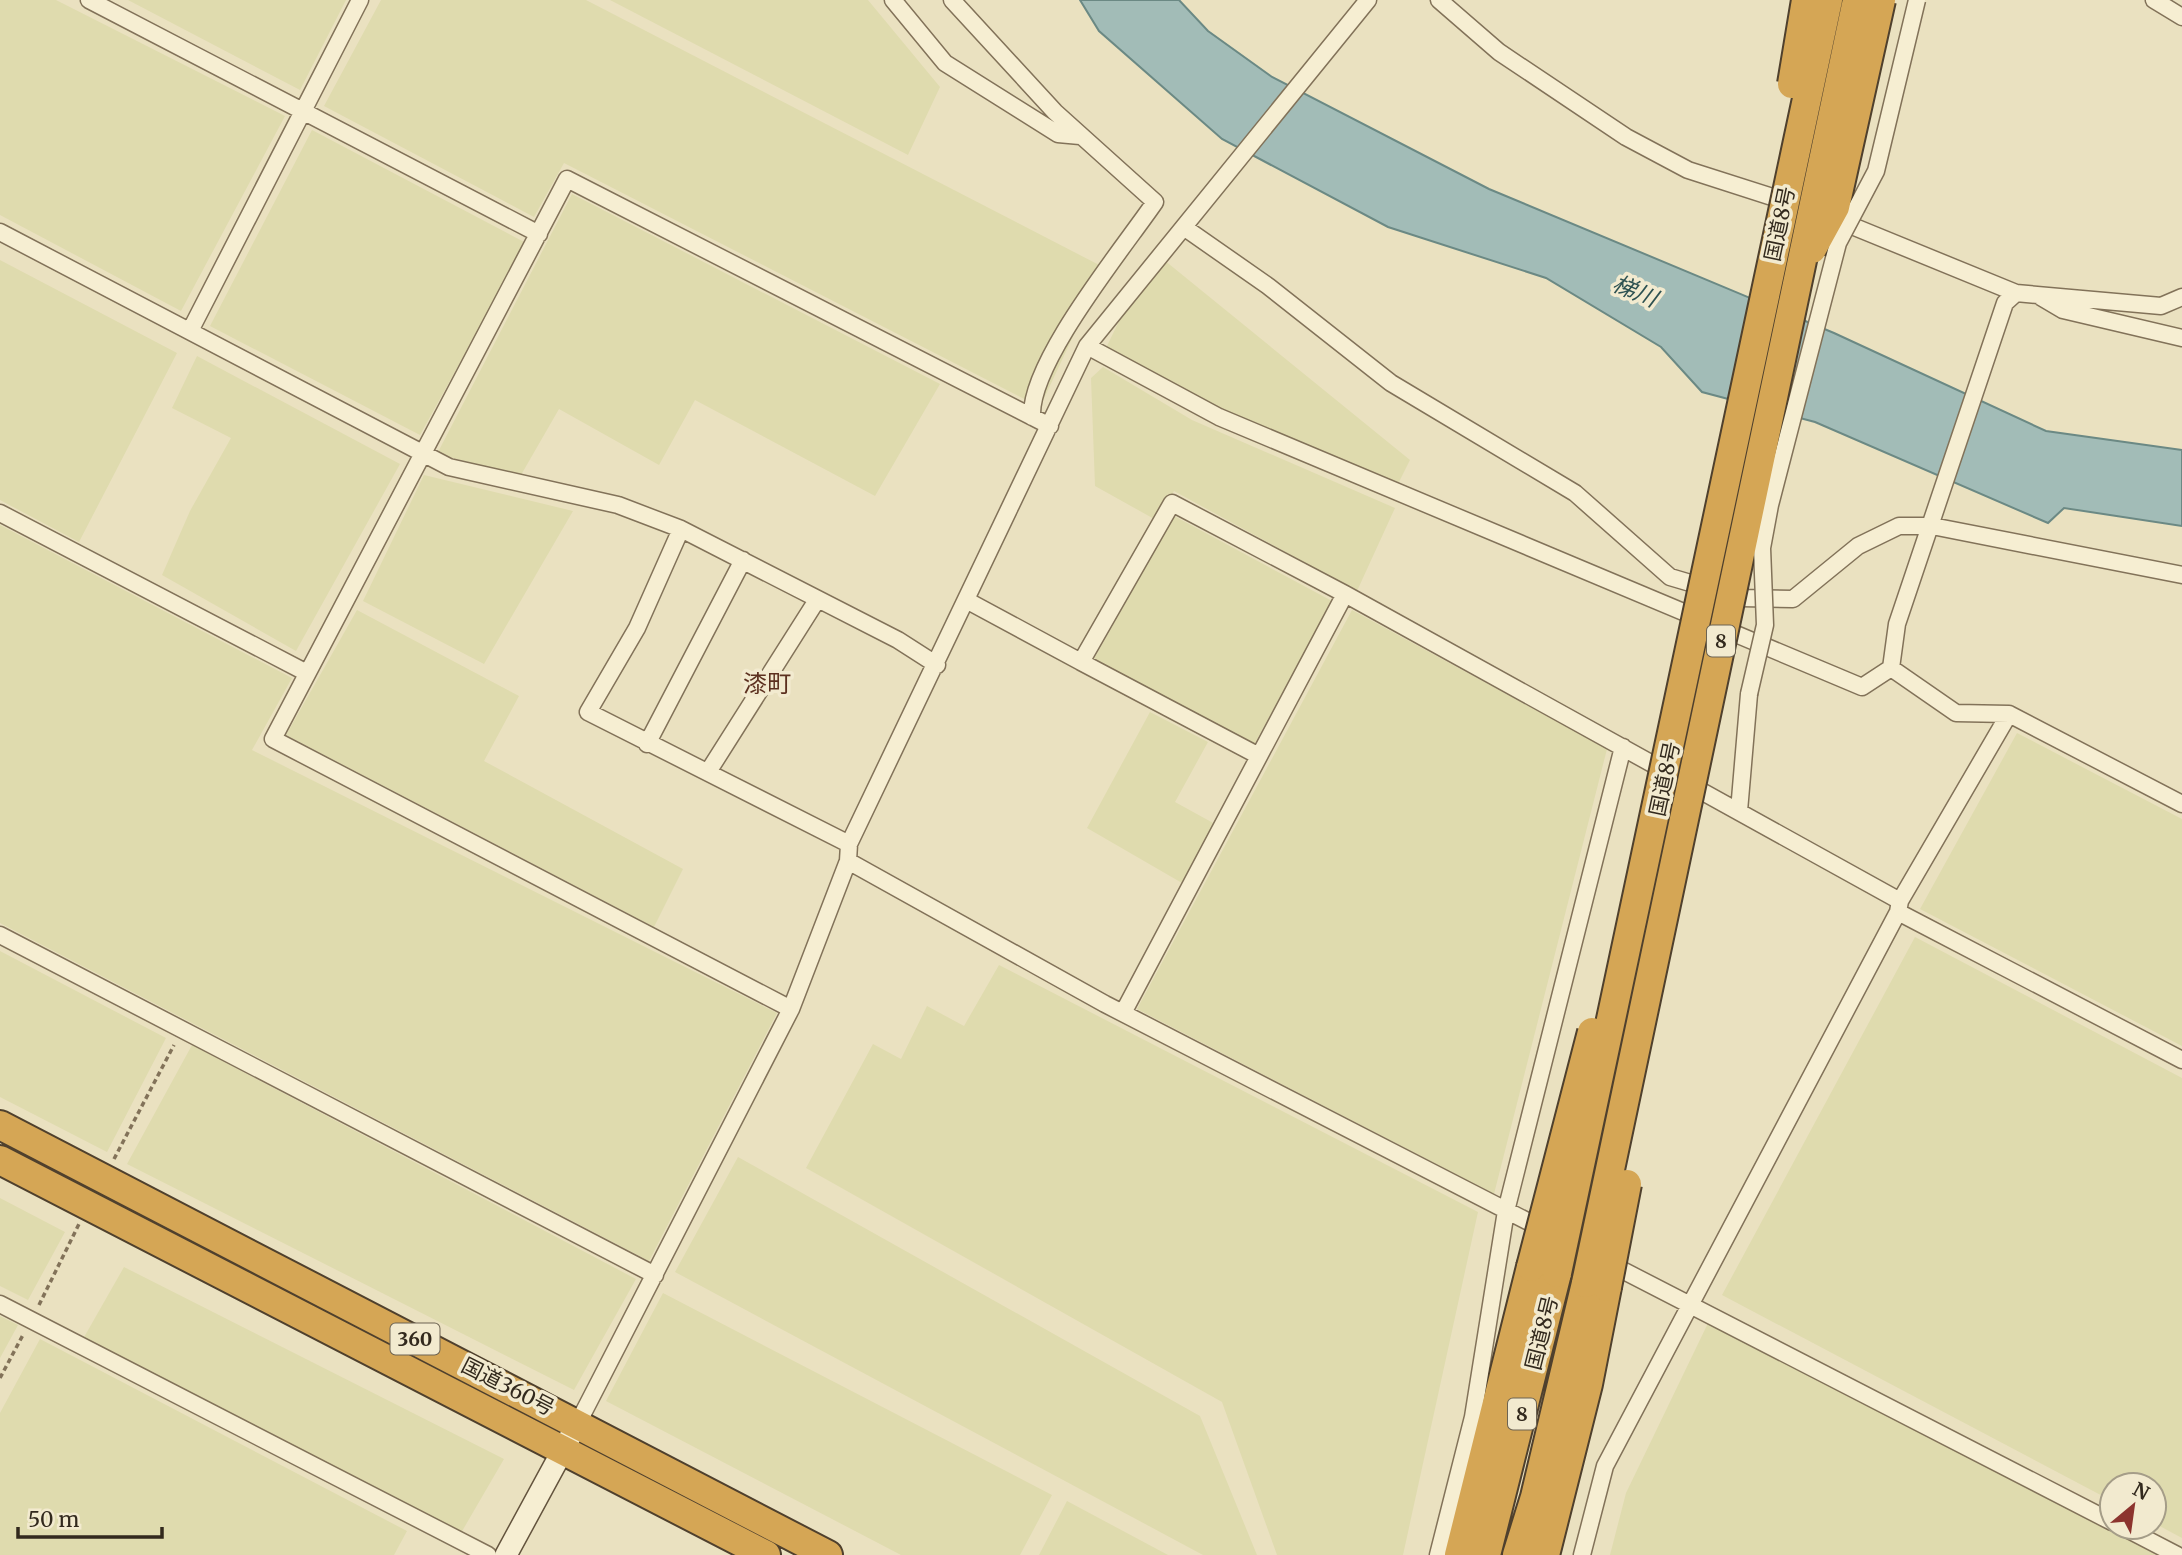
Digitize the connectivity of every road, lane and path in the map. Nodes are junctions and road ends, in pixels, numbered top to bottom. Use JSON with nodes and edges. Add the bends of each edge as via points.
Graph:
{"nodes":[{"id":1,"x":89,"y":0,"type":"edge"},
{"id":2,"x":360,"y":0,"type":"edge"},
{"id":3,"x":893,"y":0,"type":"edge"},
{"id":4,"x":952,"y":0,"type":"edge"},
{"id":5,"x":1368,"y":0,"type":"edge"},
{"id":6,"x":1439,"y":0,"type":"edge"},
{"id":7,"x":1806,"y":0,"type":"edge"},
{"id":8,"x":1828,"y":0,"type":"edge"},
{"id":9,"x":1857,"y":0,"type":"edge"},
{"id":10,"x":1881,"y":0,"type":"edge"},
{"id":11,"x":1917,"y":0,"type":"edge"},
{"id":12,"x":2154,"y":0,"type":"edge"},
{"id":13,"x":2182,"y":17,"type":"edge"},
{"id":14,"x":304,"y":112,"type":"junction"},
{"id":15,"x":1080,"y":136,"type":"junction"},
{"id":16,"x":1185,"y":228,"type":"junction"},
{"id":17,"x":0,"y":232,"type":"edge"},
{"id":18,"x":539,"y":234,"type":"junction"},
{"id":19,"x":1797,"y":276,"type":"junction"},
{"id":20,"x":1768,"y":281,"type":"junction"},
{"id":21,"x":2038,"y":295,"type":"junction"},
{"id":22,"x":2182,"y":297,"type":"edge"},
{"id":23,"x":2011,"y":298,"type":"junction"},
{"id":24,"x":190,"y":331,"type":"junction"},
{"id":25,"x":2182,"y":338,"type":"edge"},
{"id":26,"x":1087,"y":346,"type":"junction"},
{"id":27,"x":1032,"y":417,"type":"junction"},
{"id":28,"x":1050,"y":426,"type":"junction"},
{"id":29,"x":422,"y":454,"type":"junction"},
{"id":30,"x":0,"y":513,"type":"edge"},
{"id":31,"x":1933,"y":522,"type":"junction"},
{"id":32,"x":681,"y":529,"type":"junction"},
{"id":33,"x":743,"y":560,"type":"junction"},
{"id":34,"x":2182,"y":575,"type":"edge"},
{"id":35,"x":1345,"y":594,"type":"junction"},
{"id":36,"x":817,"y":600,"type":"junction"},
{"id":37,"x":966,"y":600,"type":"junction"},
{"id":38,"x":1080,"y":662,"type":"junction"},
{"id":39,"x":937,"y":665,"type":"junction"},
{"id":40,"x":1891,"y":668,"type":"junction"},
{"id":41,"x":307,"y":673,"type":"junction"},
{"id":42,"x":2009,"y":714,"type":"junction"},
{"id":43,"x":647,"y":744,"type":"junction"},
{"id":44,"x":1623,"y":747,"type":"junction"},
{"id":45,"x":1259,"y":756,"type":"junction"},
{"id":46,"x":708,"y":772,"type":"junction"},
{"id":47,"x":2182,"y":804,"type":"edge"},
{"id":48,"x":1739,"y":811,"type":"junction"},
{"id":49,"x":849,"y":844,"type":"junction"},
{"id":50,"x":848,"y":861,"type":"junction"},
{"id":51,"x":1899,"y":907,"type":"junction"},
{"id":52,"x":0,"y":935,"type":"edge"},
{"id":53,"x":791,"y":1009,"type":"junction"},
{"id":54,"x":1123,"y":1013,"type":"junction"},
{"id":55,"x":182,"y":1030,"type":"junction"},
{"id":56,"x":2182,"y":1060,"type":"edge"},
{"id":57,"x":0,"y":1125,"type":"edge"},
{"id":58,"x":0,"y":1160,"type":"edge"},
{"id":59,"x":114,"y":1160,"type":"dead end"},
{"id":60,"x":1506,"y":1211,"type":"junction"},
{"id":61,"x":80,"y":1222,"type":"dead end"},
{"id":62,"x":1544,"y":1270,"type":"junction"},
{"id":63,"x":655,"y":1275,"type":"junction"},
{"id":64,"x":1597,"y":1285,"type":"junction"},
{"id":65,"x":0,"y":1304,"type":"edge"},
{"id":66,"x":1689,"y":1306,"type":"junction"},
{"id":67,"x":31,"y":1320,"type":"junction"},
{"id":68,"x":0,"y":1378,"type":"edge"},
{"id":69,"x":578,"y":1423,"type":"junction"},
{"id":70,"x":563,"y":1451,"type":"junction"},
{"id":71,"x":2098,"y":1515,"type":"edge"},
{"id":72,"x":2150,"y":1541,"type":"edge"},
{"id":73,"x":488,"y":1555,"type":"edge"},
{"id":74,"x":506,"y":1555,"type":"edge"},
{"id":75,"x":766,"y":1555,"type":"edge"},
{"id":76,"x":828,"y":1555,"type":"edge"},
{"id":77,"x":1438,"y":1555,"type":"edge"},
{"id":78,"x":1459,"y":1555,"type":"edge"},
{"id":79,"x":1486,"y":1555,"type":"edge"},
{"id":80,"x":1517,"y":1555,"type":"edge"},
{"id":81,"x":1545,"y":1555,"type":"edge"},
{"id":82,"x":1582,"y":1555,"type":"edge"},
{"id":83,"x":2177,"y":1555,"type":"edge"}],
"edges":[{"from":1,"to":14,"type":"street"},
{"from":2,"to":14,"type":"street"},
{"from":3,"to":15,"type":"street","via":[[945,63],[1058,134]]},
{"from":4,"to":15,"type":"street"},
{"from":5,"to":16,"type":"street"},
{"from":6,"to":23,"type":"street","via":[[1499,52],[1626,137],[1688,170],[1824,214]]},
{"from":7,"to":20,"type":"highway","bridge":true},
{"from":8,"to":20,"type":"highway","name":"国道8号","number":"8","bridge":true},
{"from":9,"to":19,"type":"highway","name":"国道8号","number":"8","bridge":true},
{"from":10,"to":19,"type":"highway","bridge":true,"via":[[1835,207]]},
{"from":11,"to":48,"type":"street","bridge":true,"via":[[1875,171],[1838,243],[1770,505],[1762,548],[1765,625],[1749,694]]},
{"from":12,"to":13,"type":"street"},
{"from":14,"to":18,"type":"street"},
{"from":14,"to":24,"type":"street"},
{"from":15,"to":27,"type":"street","via":[[1155,202],[1049,356],[1031,399]]},
{"from":16,"to":26,"type":"street"},
{"from":16,"to":31,"type":"street","via":[[1268,286],[1391,383],[1575,493],[1670,577],[1741,598],[1793,599],[1858,546],[1899,526]]},
{"from":17,"to":24,"type":"street"},
{"from":18,"to":27,"type":"street","via":[[567,179]]},
{"from":18,"to":29,"type":"street"},
{"from":19,"to":64,"type":"highway","name":"国道8号","number":"8","bridge":true,"via":[[1660,946]]},
{"from":20,"to":62,"type":"highway","name":"国道8号","number":"8","bridge":true,"via":[[1630,944],[1600,1001]]},
{"from":21,"to":22,"type":"street","via":[[2161,306]]},
{"from":21,"to":23,"type":"street"},
{"from":21,"to":25,"type":"street","via":[[2063,310]]},
{"from":23,"to":31,"type":"street"},
{"from":24,"to":29,"type":"street"},
{"from":26,"to":28,"type":"street"},
{"from":26,"to":40,"type":"street","via":[[1219,418],[1863,687]]},
{"from":27,"to":28,"type":"street"},
{"from":28,"to":37,"type":"street"},
{"from":29,"to":32,"type":"street","via":[[449,467],[618,505]]},
{"from":29,"to":41,"type":"street"},
{"from":30,"to":41,"type":"street"},
{"from":31,"to":34,"type":"street"},
{"from":31,"to":40,"type":"street","via":[[1897,624]]},
{"from":32,"to":33,"type":"street"},
{"from":32,"to":43,"type":"street","via":[[637,628],[588,712]]},
{"from":33,"to":36,"type":"street"},
{"from":33,"to":43,"type":"street"},
{"from":35,"to":38,"type":"street","via":[[1172,503]]},
{"from":35,"to":44,"type":"street"},
{"from":35,"to":45,"type":"street"},
{"from":36,"to":39,"type":"street"},
{"from":36,"to":46,"type":"street"},
{"from":37,"to":38,"type":"street"},
{"from":37,"to":39,"type":"street"},
{"from":38,"to":45,"type":"street"},
{"from":39,"to":49,"type":"street"},
{"from":40,"to":42,"type":"street","via":[[1956,713]]},
{"from":41,"to":53,"type":"street","via":[[273,739]]},
{"from":42,"to":47,"type":"street"},
{"from":42,"to":51,"type":"street"},
{"from":43,"to":46,"type":"street"},
{"from":44,"to":48,"type":"street"},
{"from":44,"to":60,"type":"street"},
{"from":45,"to":54,"type":"street"},
{"from":46,"to":49,"type":"street"},
{"from":48,"to":51,"type":"street"},
{"from":49,"to":50,"type":"street"},
{"from":50,"to":53,"type":"street"},
{"from":50,"to":54,"type":"street"},
{"from":51,"to":56,"type":"street"},
{"from":51,"to":66,"type":"street"},
{"from":52,"to":55,"type":"street"},
{"from":53,"to":63,"type":"street"},
{"from":54,"to":60,"type":"street"},
{"from":55,"to":59,"type":"path"},
{"from":55,"to":63,"type":"street"},
{"from":57,"to":69,"type":"highway","name":"国道360号","number":"360"},
{"from":58,"to":70,"type":"highway","name":"国道360号","number":"360"},
{"from":60,"to":66,"type":"street"},
{"from":60,"to":77,"type":"street","via":[[1473,1417]]},
{"from":61,"to":67,"type":"path"},
{"from":62,"to":78,"type":"highway"},
{"from":62,"to":79,"type":"highway","name":"国道8号","number":"8"},
{"from":63,"to":69,"type":"street"},
{"from":64,"to":80,"type":"highway","name":"国道8号","number":"8"},
{"from":64,"to":81,"type":"highway","via":[[1588,1384]]},
{"from":65,"to":67,"type":"street"},
{"from":66,"to":71,"type":"street"},
{"from":66,"to":82,"type":"street","via":[[1605,1466]]},
{"from":67,"to":68,"type":"path"},
{"from":67,"to":73,"type":"street"},
{"from":69,"to":70,"type":"main road"},
{"from":69,"to":76,"type":"highway","name":"国道360号","number":"360"},
{"from":70,"to":74,"type":"main road"},
{"from":70,"to":75,"type":"highway","name":"国道360号","number":"360"},
{"from":72,"to":83,"type":"street"}]}
